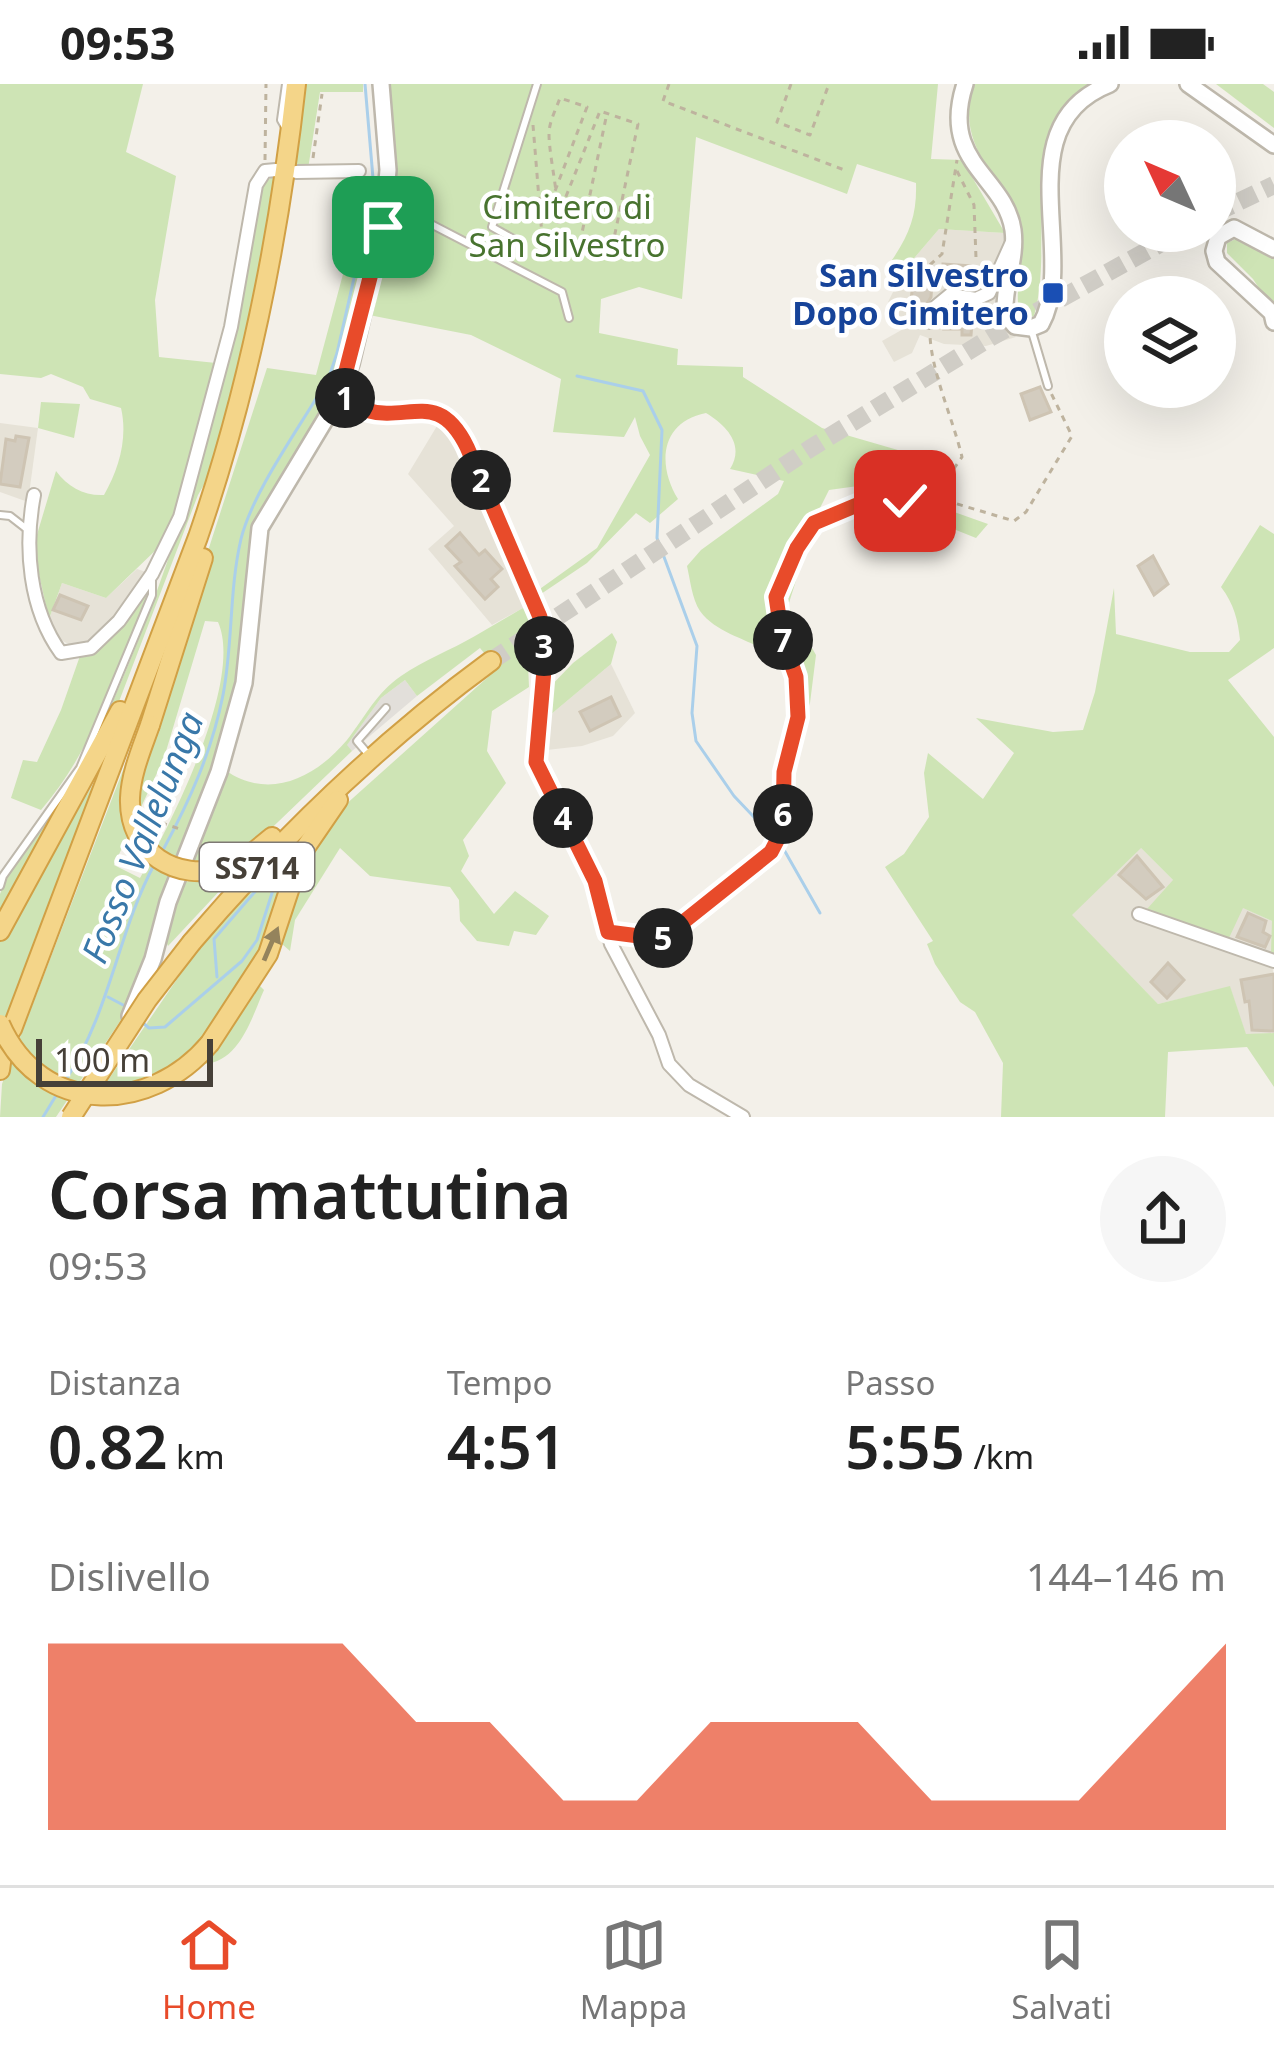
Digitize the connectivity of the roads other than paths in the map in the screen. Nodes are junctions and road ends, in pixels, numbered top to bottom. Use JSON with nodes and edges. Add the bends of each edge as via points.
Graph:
{"nodes":[{"id":1,"x":286,"y":84,"type":"edge"},
{"id":2,"x":296,"y":84,"type":"edge"},
{"id":3,"x":381,"y":84,"type":"edge"},
{"id":4,"x":537,"y":84,"type":"edge"},
{"id":5,"x":965,"y":84,"type":"edge"},
{"id":6,"x":1111,"y":84,"type":"edge"},
{"id":7,"x":1188,"y":84,"type":"edge"},
{"id":8,"x":290,"y":138,"type":"junction"},
{"id":9,"x":1274,"y":145,"type":"edge"},
{"id":10,"x":276,"y":170,"type":"dead end"},
{"id":11,"x":388,"y":170,"type":"junction"},
{"id":12,"x":359,"y":171,"type":"joint"},
{"id":13,"x":304,"y":172,"type":"road end"},
{"id":14,"x":385,"y":209,"type":"junction"},
{"id":15,"x":518,"y":241,"type":"dead end"},
{"id":16,"x":1013,"y":241,"type":"junction"},
{"id":17,"x":1274,"y":249,"type":"edge"},
{"id":18,"x":569,"y":318,"type":"dead end"},
{"id":19,"x":929,"y":322,"type":"road end"},
{"id":20,"x":1274,"y":322,"type":"edge"},
{"id":21,"x":1031,"y":328,"type":"junction"},
{"id":22,"x":1048,"y":386,"type":"road end"},
{"id":23,"x":340,"y":394,"type":"junction"},
{"id":24,"x":213,"y":494,"type":"junction"},
{"id":25,"x":34,"y":495,"type":"dead end"},
{"id":26,"x":0,"y":515,"type":"edge"},
{"id":27,"x":28,"y":530,"type":"junction"},
{"id":28,"x":152,"y":574,"type":"junction"},
{"id":29,"x":491,"y":661,"type":"tunnel mouth"},
{"id":30,"x":146,"y":675,"type":"junction"},
{"id":31,"x":386,"y":708,"type":"dead end"},
{"id":32,"x":364,"y":762,"type":"junction"},
{"id":33,"x":326,"y":797,"type":"junction"},
{"id":34,"x":0,"y":886,"type":"edge"},
{"id":35,"x":1139,"y":914,"type":"dead end"},
{"id":36,"x":0,"y":931,"type":"edge"},
{"id":37,"x":1274,"y":961,"type":"edge"},
{"id":38,"x":6,"y":1026,"type":"edge"},
{"id":39,"x":71,"y":1117,"type":"edge"},
{"id":40,"x":82,"y":1117,"type":"edge"},
{"id":41,"x":743,"y":1117,"type":"edge"}],
"edges":[{"from":1,"to":8,"type":"lane","via":[[281,120]]},
{"from":2,"to":8,"type":"highway"},
{"from":3,"to":11,"type":"street"},
{"from":4,"to":15,"type":"lane","via":[[492,227]]},
{"from":5,"to":16,"type":"street","via":[[961,134],[1010,219]]},
{"from":6,"to":21,"type":"street","via":[[1082,101],[1056,139],[1049,298],[1040,325]]},
{"from":7,"to":9,"type":"street"},
{"from":8,"to":24,"type":"highway","via":[[254,347]]},
{"from":10,"to":28,"type":"street","via":[[256,185],[208,414],[180,518]]},
{"from":11,"to":12,"type":"lane"},
{"from":11,"to":14,"type":"street"},
{"from":12,"to":13,"type":"street"},
{"from":14,"to":18,"type":"lane","via":[[425,221],[562,292]]},
{"from":14,"to":23,"type":"street"},
{"from":16,"to":19,"type":"street","via":[[989,293],[950,295]]},
{"from":16,"to":21,"type":"street","via":[[1004,314]]},
{"from":17,"to":20,"type":"street","via":[[1234,228],[1214,250]]},
{"from":21,"to":22,"type":"lane"},
{"from":23,"to":40,"type":"street","via":[[260,528],[244,683],[219,772],[153,959]]},
{"from":23,"to":41,"type":"street","via":[[364,410],[436,414],[467,447],[540,617],[536,762],[595,881],[608,932],[668,1064]]},
{"from":24,"to":30,"type":"highway"},
{"from":24,"to":33,"type":"highway","bridge":true,"via":[[220,508],[130,790],[138,837],[155,858],[200,873],[250,855],[307,803]]},
{"from":25,"to":27,"type":"street"},
{"from":26,"to":27,"type":"lane"},
{"from":27,"to":28,"type":"street","via":[[37,603],[61,653],[91,648]]},
{"from":28,"to":34,"type":"lane","via":[[152,595],[80,768]]},
{"from":29,"to":32,"type":"highway","number":"SS714"},
{"from":30,"to":36,"type":"highway","via":[[130,684]]},
{"from":30,"to":38,"type":"highway"},
{"from":31,"to":32,"type":"lane","via":[[357,741]]},
{"from":32,"to":33,"type":"highway","number":"SS714"},
{"from":38,"to":32,"type":"highway","one_way":true,"bridge":true,"via":[[18,1052],[70,1091],[130,1096],[192,1064],[268,954],[301,854]]},
{"from":33,"to":39,"type":"highway","number":"SS714","bridge":true,"via":[[191,942]]},
{"from":35,"to":37,"type":"street"}]}
